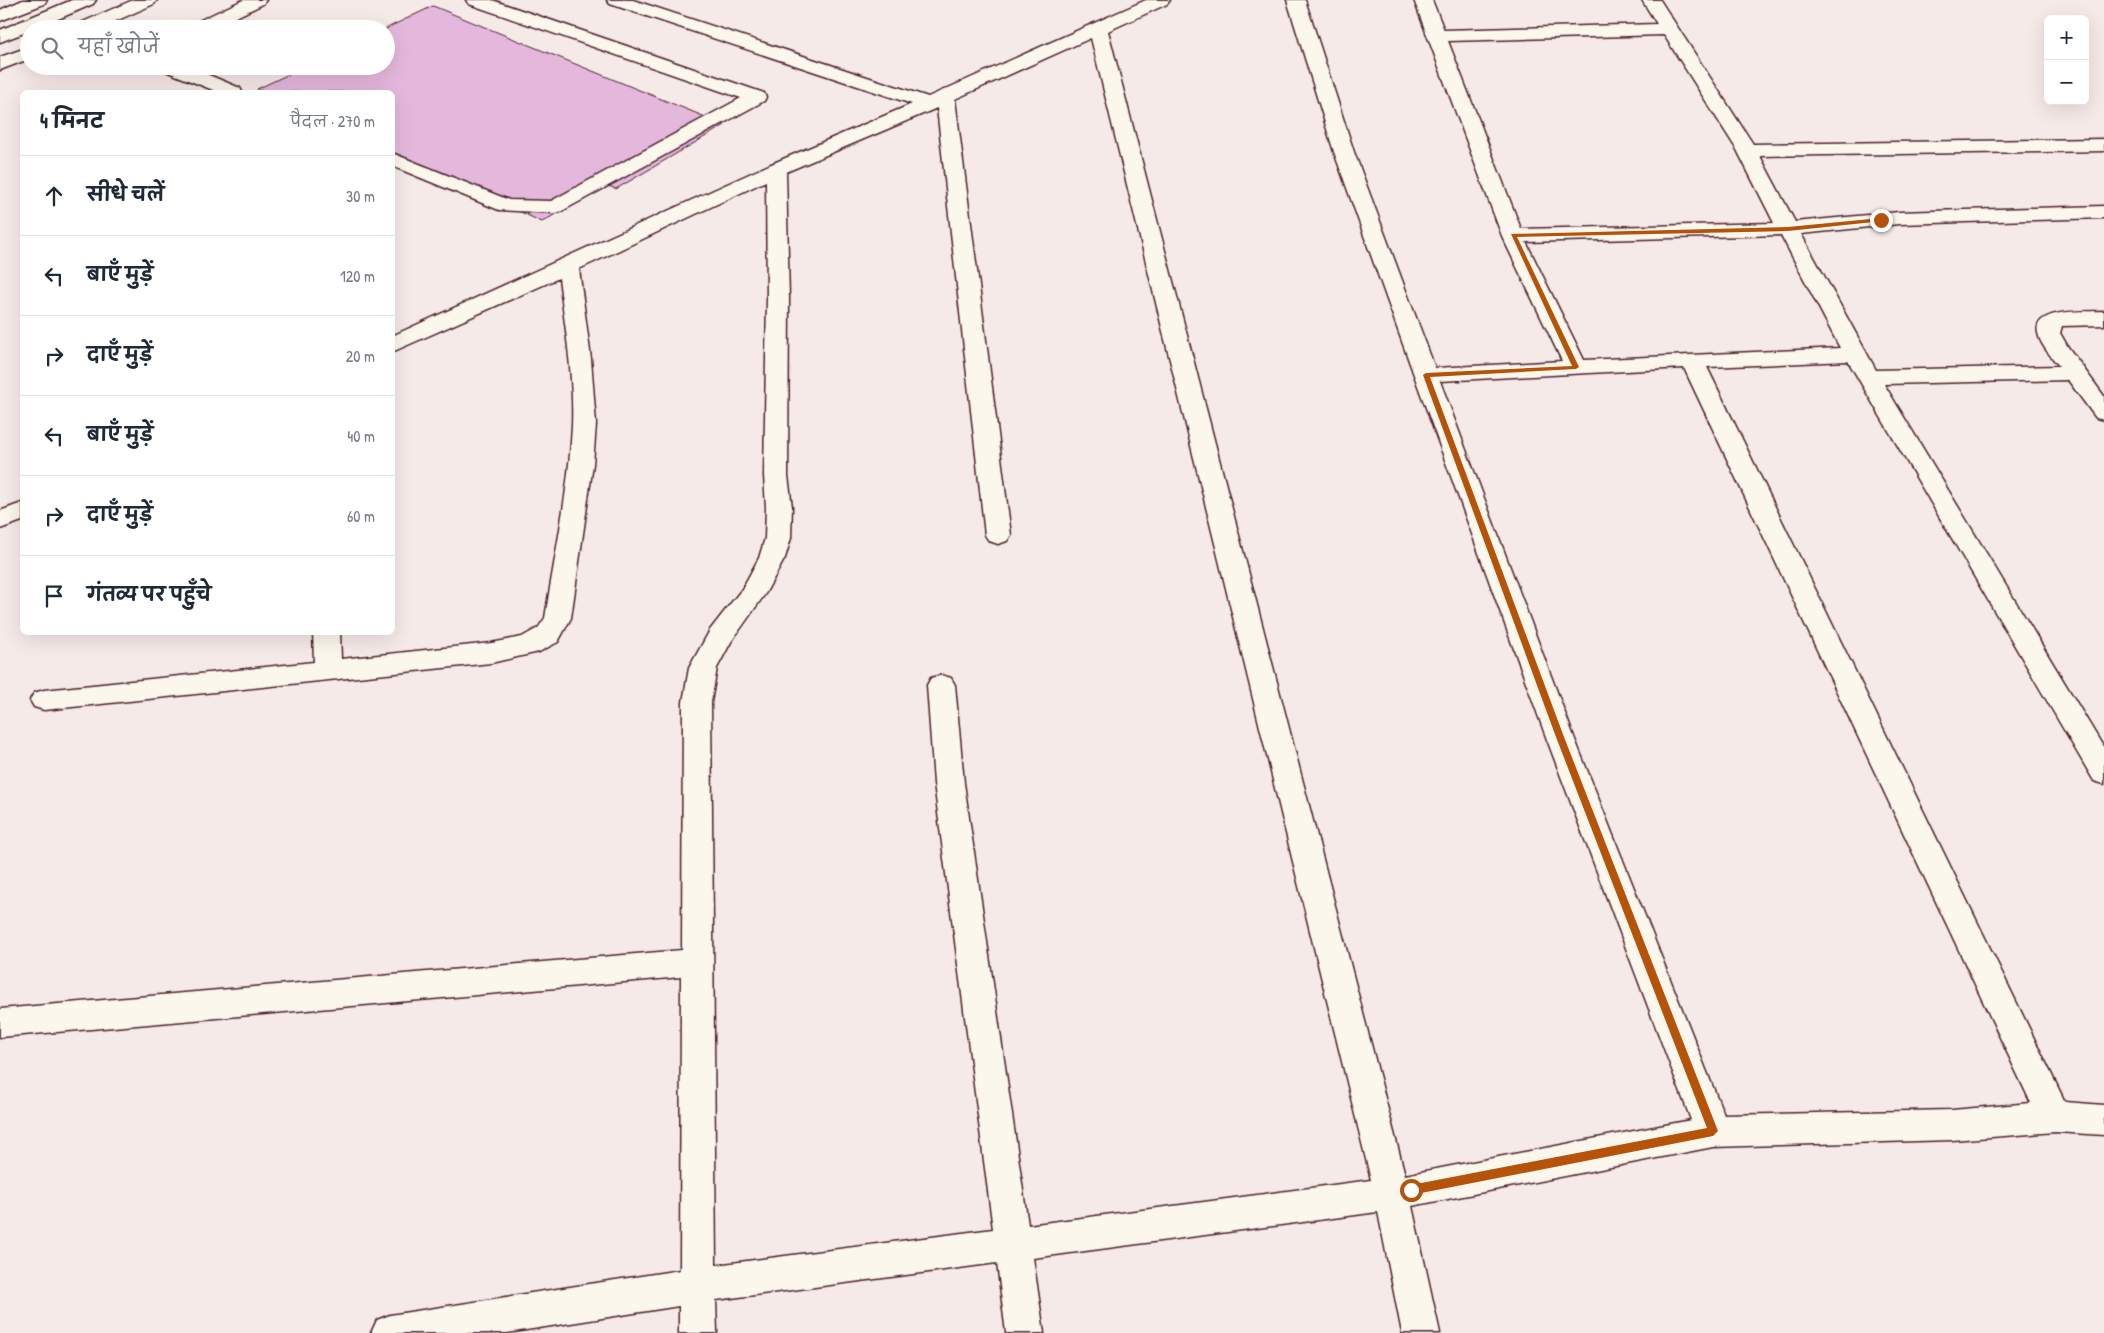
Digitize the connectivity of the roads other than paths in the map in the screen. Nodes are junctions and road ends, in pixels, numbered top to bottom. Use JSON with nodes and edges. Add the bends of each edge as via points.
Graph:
{"nodes":[{"id":1,"x":38,"y":0,"type":"edge"},
{"id":2,"x":87,"y":0,"type":"edge"},
{"id":3,"x":148,"y":0,"type":"edge"},
{"id":4,"x":257,"y":0,"type":"edge"},
{"id":5,"x":475,"y":0,"type":"edge"},
{"id":6,"x":616,"y":0,"type":"edge"},
{"id":7,"x":1161,"y":0,"type":"edge"},
{"id":8,"x":1296,"y":0,"type":"edge"},
{"id":9,"x":1423,"y":0,"type":"edge"},
{"id":10,"x":1650,"y":0,"type":"edge"},
{"id":11,"x":0,"y":16,"type":"edge"},
{"id":12,"x":40,"y":20,"type":"edge"},
{"id":13,"x":102,"y":20,"type":"edge"},
{"id":14,"x":215,"y":20,"type":"edge"},
{"id":15,"x":20,"y":28,"type":"edge"},
{"id":16,"x":1098,"y":28,"type":"junction"},
{"id":17,"x":1670,"y":29,"type":"junction"},
{"id":18,"x":1438,"y":36,"type":"junction"},
{"id":19,"x":0,"y":37,"type":"edge"},
{"id":20,"x":20,"y":56,"type":"edge"},
{"id":21,"x":0,"y":64,"type":"edge"},
{"id":22,"x":192,"y":75,"type":"edge"},
{"id":23,"x":229,"y":90,"type":"edge"},
{"id":24,"x":937,"y":101,"type":"junction"},
{"id":25,"x":2104,"y":145,"type":"edge"},
{"id":26,"x":1747,"y":150,"type":"junction"},
{"id":27,"x":395,"y":160,"type":"edge"},
{"id":28,"x":776,"y":169,"type":"junction"},
{"id":29,"x":2104,"y":212,"type":"edge"},
{"id":30,"x":1788,"y":229,"type":"junction"},
{"id":31,"x":1513,"y":236,"type":"junction"},
{"id":32,"x":568,"y":266,"type":"junction"},
{"id":33,"x":2104,"y":318,"type":"edge"},
{"id":34,"x":395,"y":344,"type":"edge"},
{"id":35,"x":1855,"y":354,"type":"junction"},
{"id":36,"x":1692,"y":361,"type":"junction"},
{"id":37,"x":1576,"y":367,"type":"junction"},
{"id":38,"x":2075,"y":373,"type":"junction"},
{"id":39,"x":1426,"y":375,"type":"junction"},
{"id":40,"x":1869,"y":377,"type":"junction"},
{"id":41,"x":2104,"y":413,"type":"edge"},
{"id":42,"x":20,"y":512,"type":"edge"},
{"id":43,"x":0,"y":521,"type":"edge"},
{"id":44,"x":998,"y":535,"type":"dead end"},
{"id":45,"x":326,"y":635,"type":"edge"},
{"id":46,"x":328,"y":670,"type":"junction"},
{"id":47,"x":941,"y":685,"type":"dead end"},
{"id":48,"x":44,"y":700,"type":"dead end"},
{"id":49,"x":2104,"y":773,"type":"edge"},
{"id":50,"x":698,"y":962,"type":"junction"},
{"id":51,"x":0,"y":1023,"type":"edge"},
{"id":52,"x":2055,"y":1117,"type":"junction"},
{"id":53,"x":2104,"y":1120,"type":"edge"},
{"id":54,"x":1713,"y":1131,"type":"junction"},
{"id":55,"x":1392,"y":1194,"type":"junction"},
{"id":56,"x":1014,"y":1243,"type":"junction"},
{"id":57,"x":699,"y":1285,"type":"junction"},
{"id":58,"x":390,"y":1333,"type":"edge"},
{"id":59,"x":698,"y":1333,"type":"edge"},
{"id":60,"x":1025,"y":1333,"type":"edge"},
{"id":61,"x":1421,"y":1333,"type":"edge"}],
"edges":[{"from":1,"to":11,"type":"street"},
{"from":2,"to":12,"type":"street"},
{"from":3,"to":13,"type":"street"},
{"from":4,"to":14,"type":"street"},
{"from":5,"to":27,"type":"street","via":[[757,97],[555,207],[506,206]]},
{"from":6,"to":24,"type":"street"},
{"from":7,"to":16,"type":"street"},
{"from":8,"to":39,"type":"street","via":[[1344,152]]},
{"from":9,"to":18,"type":"street"},
{"from":10,"to":17,"type":"street"},
{"from":15,"to":19,"type":"street"},
{"from":16,"to":24,"type":"street"},
{"from":16,"to":55,"type":"street"},
{"from":17,"to":18,"type":"street"},
{"from":17,"to":26,"type":"street"},
{"from":18,"to":31,"type":"street"},
{"from":20,"to":21,"type":"street"},
{"from":22,"to":23,"type":"street"},
{"from":24,"to":28,"type":"street"},
{"from":24,"to":44,"type":"street"},
{"from":25,"to":26,"type":"street"},
{"from":26,"to":30,"type":"street"},
{"from":28,"to":32,"type":"street"},
{"from":28,"to":50,"type":"street","via":[[778,538],[772,558],[752,594],[720,637],[704,668],[697,702]]},
{"from":29,"to":30,"type":"street","via":[[1900,218]]},
{"from":30,"to":31,"type":"street"},
{"from":30,"to":35,"type":"street"},
{"from":31,"to":37,"type":"street"},
{"from":32,"to":34,"type":"street"},
{"from":32,"to":46,"type":"street","via":[[580,359],[584,424],[558,618],[548,635],[529,645],[491,653]]},
{"from":33,"to":38,"type":"street","via":[[2057,320],[2050,324],[2049,333]]},
{"from":35,"to":36,"type":"street"},
{"from":35,"to":40,"type":"street"},
{"from":36,"to":37,"type":"street"},
{"from":36,"to":52,"type":"street"},
{"from":37,"to":39,"type":"street"},
{"from":38,"to":40,"type":"street"},
{"from":38,"to":41,"type":"street"},
{"from":39,"to":54,"type":"street","via":[[1560,737]]},
{"from":40,"to":49,"type":"street"},
{"from":42,"to":43,"type":"street"},
{"from":45,"to":46,"type":"street"},
{"from":46,"to":48,"type":"street"},
{"from":47,"to":56,"type":"street","via":[[949,783]]},
{"from":50,"to":51,"type":"street"},
{"from":50,"to":57,"type":"street"},
{"from":52,"to":53,"type":"street"},
{"from":52,"to":54,"type":"street","via":[[1952,1125]]},
{"from":54,"to":55,"type":"street"},
{"from":55,"to":56,"type":"street"},
{"from":55,"to":61,"type":"street"},
{"from":56,"to":57,"type":"street"},
{"from":56,"to":60,"type":"street"},
{"from":57,"to":58,"type":"street"},
{"from":57,"to":59,"type":"street"}]}
